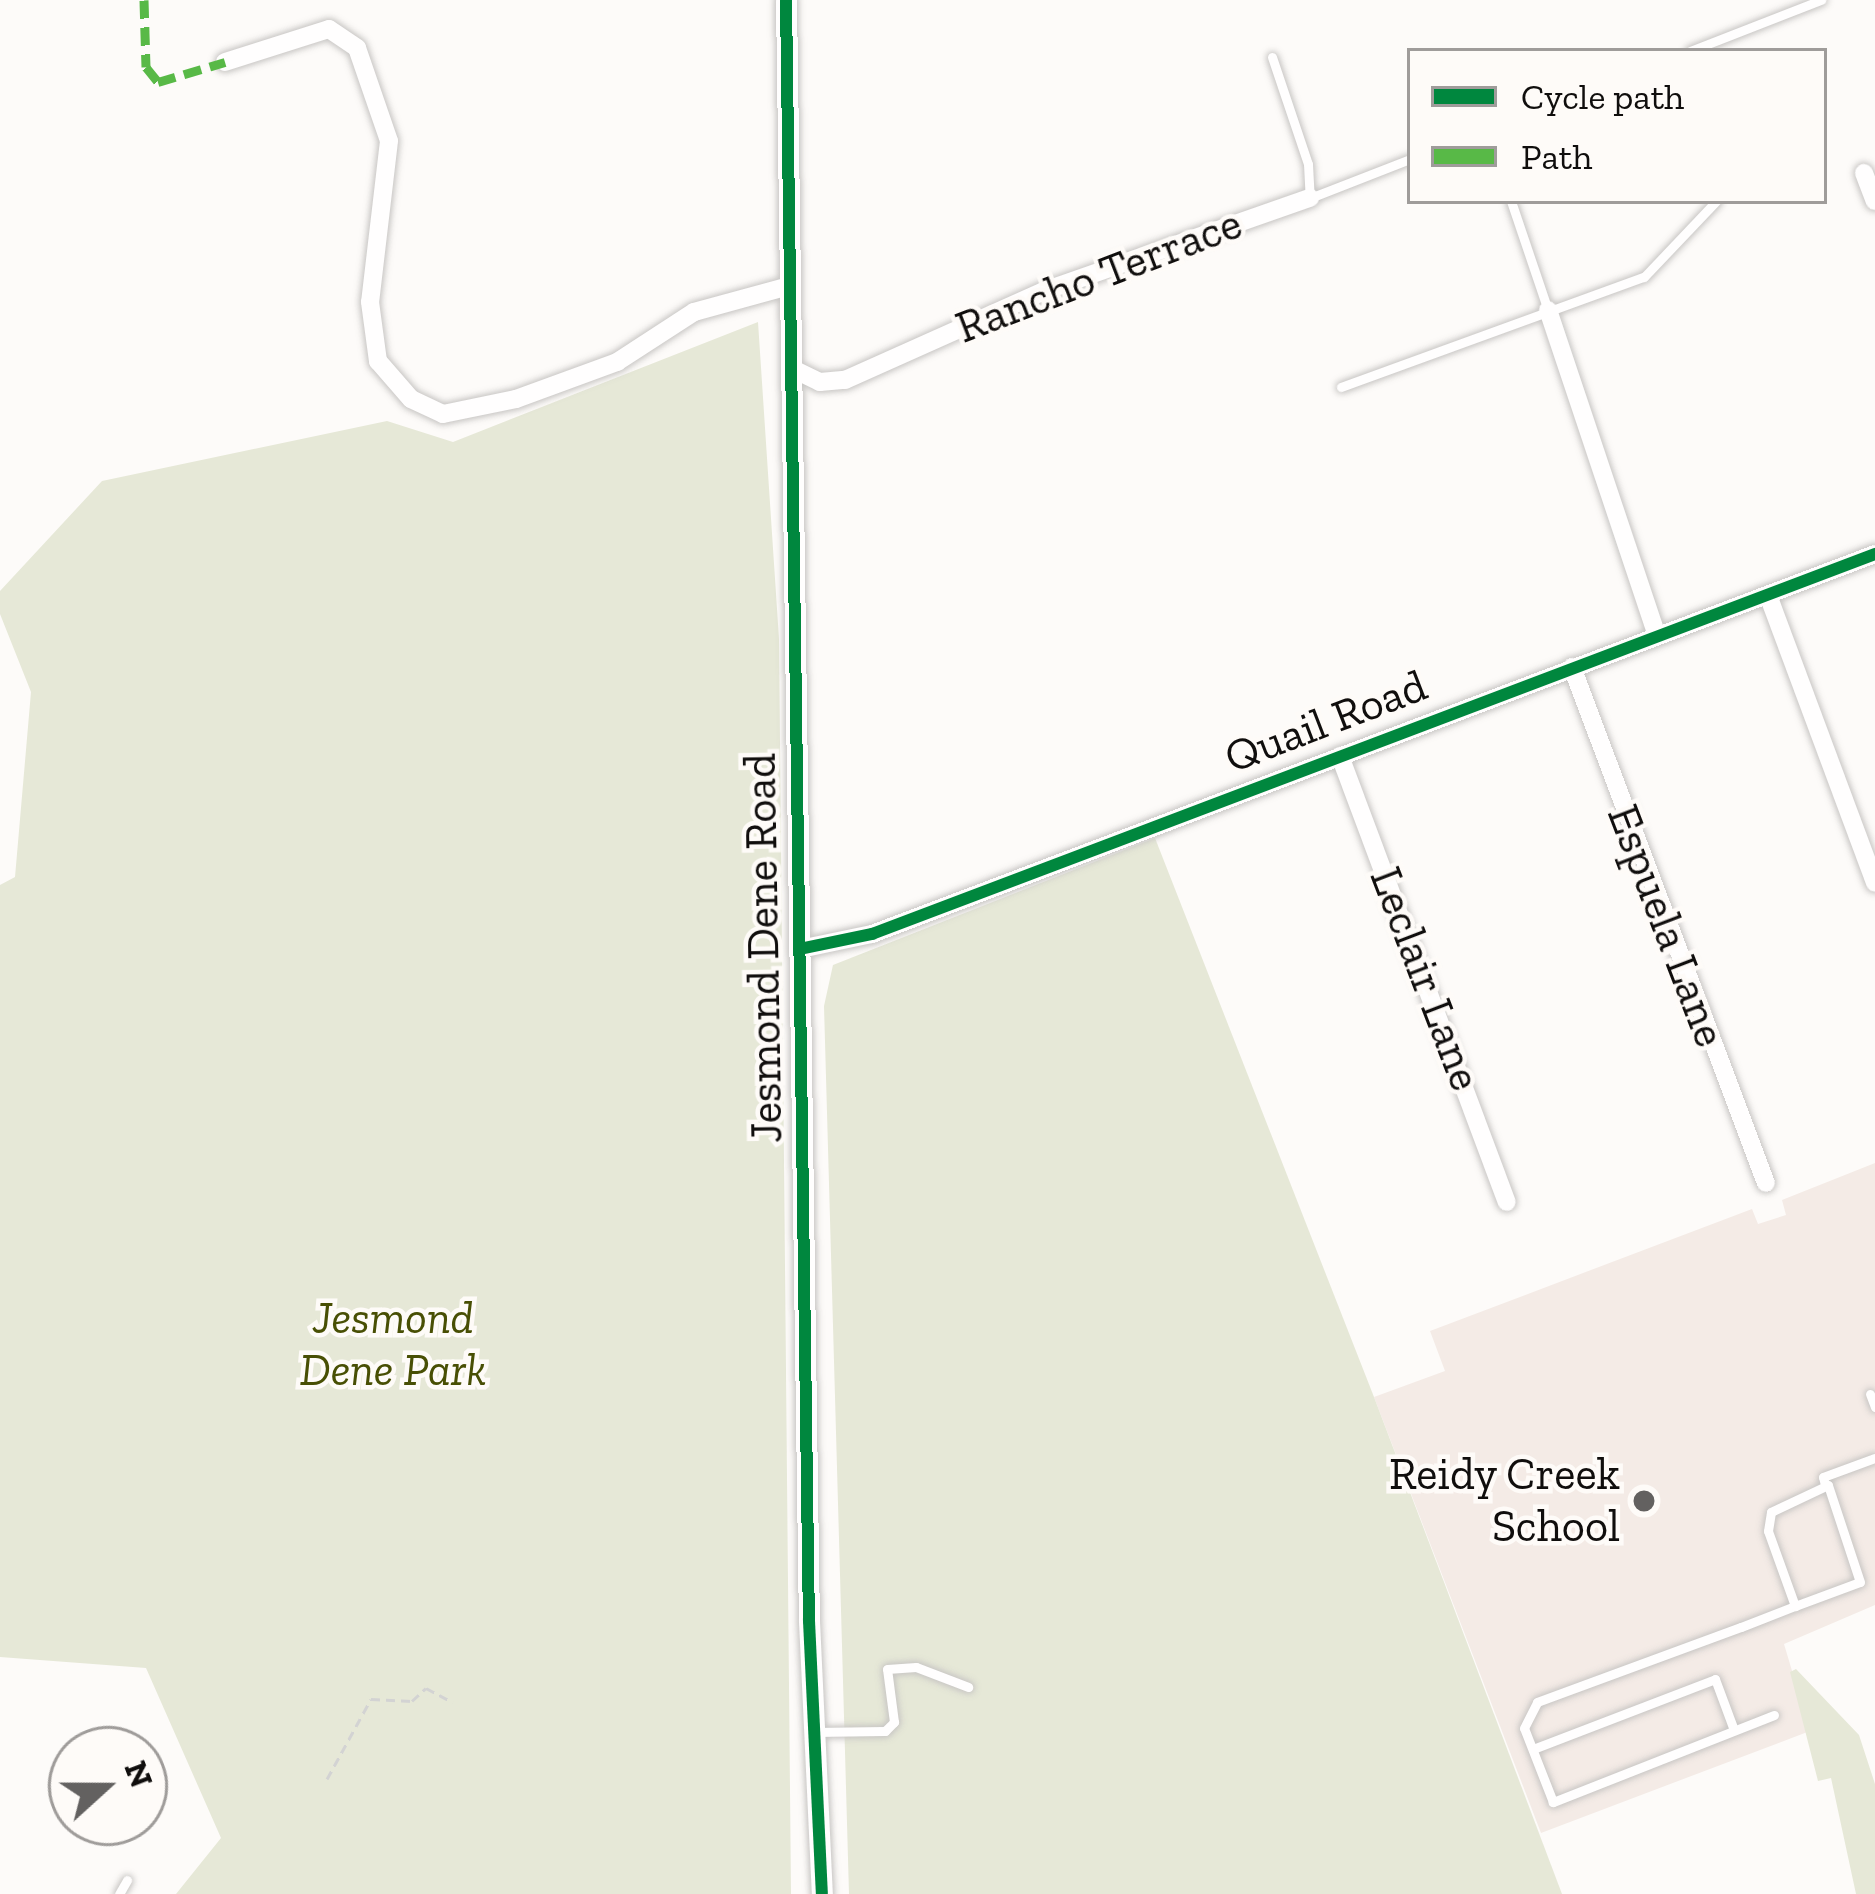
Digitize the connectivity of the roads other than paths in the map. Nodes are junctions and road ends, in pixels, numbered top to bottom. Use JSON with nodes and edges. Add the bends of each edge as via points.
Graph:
{"nodes":[{"id":1,"x":786,"y":0,"type":"edge"},
{"id":2,"x":1821,"y":0,"type":"edge"},
{"id":3,"x":1698,"y":48,"type":"edge"},
{"id":4,"x":1272,"y":57,"type":"dead end"},
{"id":5,"x":225,"y":62,"type":"dead end"},
{"id":6,"x":1407,"y":161,"type":"edge"},
{"id":7,"x":1864,"y":173,"type":"dead end"},
{"id":8,"x":1310,"y":198,"type":"junction"},
{"id":9,"x":1875,"y":201,"type":"edge"},
{"id":10,"x":1511,"y":204,"type":"edge"},
{"id":11,"x":1713,"y":204,"type":"edge"},
{"id":12,"x":789,"y":286,"type":"junction"},
{"id":13,"x":1548,"y":310,"type":"junction"},
{"id":14,"x":791,"y":368,"type":"junction"},
{"id":15,"x":1340,"y":387,"type":"dead end"},
{"id":16,"x":1875,"y":554,"type":"edge"},
{"id":17,"x":1768,"y":595,"type":"junction"},
{"id":18,"x":1657,"y":635,"type":"junction"},
{"id":19,"x":1572,"y":667,"type":"junction"},
{"id":20,"x":1340,"y":756,"type":"junction"},
{"id":21,"x":1875,"y":883,"type":"edge"},
{"id":22,"x":800,"y":949,"type":"junction"},
{"id":23,"x":1766,"y":1183,"type":"dead end"},
{"id":24,"x":1507,"y":1202,"type":"dead end"},
{"id":25,"x":1870,"y":1394,"type":"dead end"},
{"id":26,"x":1875,"y":1407,"type":"edge"},
{"id":27,"x":1875,"y":1458,"type":"edge"},
{"id":28,"x":1825,"y":1485,"type":"junction"},
{"id":29,"x":1795,"y":1606,"type":"junction"},
{"id":30,"x":968,"y":1687,"type":"dead end"},
{"id":31,"x":1774,"y":1714,"type":"dead end"},
{"id":32,"x":1734,"y":1730,"type":"junction"},
{"id":33,"x":814,"y":1732,"type":"junction"},
{"id":34,"x":1533,"y":1749,"type":"junction"},
{"id":35,"x":127,"y":1880,"type":"dead end"},
{"id":36,"x":119,"y":1894,"type":"edge"},
{"id":37,"x":822,"y":1894,"type":"edge"}],
"edges":[{"from":1,"to":12,"type":"street","name":"Jesmond Dene Road"},
{"from":2,"to":3,"type":"lane"},
{"from":4,"to":8,"type":"lane","via":[[1308,164]]},
{"from":5,"to":12,"type":"street","via":[[329,29],[357,48],[389,141],[370,302],[378,362],[411,399],[443,414],[516,399],[616,362],[694,312]]},
{"from":6,"to":8,"type":"lane","name":"Rancho Terrace"},
{"from":7,"to":9,"type":"street"},
{"from":8,"to":14,"type":"street","name":"Rancho Terrace","via":[[1044,291],[845,380],[820,382]]},
{"from":10,"to":13,"type":"lane"},
{"from":11,"to":13,"type":"lane","via":[[1643,277]]},
{"from":12,"to":14,"type":"street","name":"Jesmond Dene Road"},
{"from":13,"to":15,"type":"lane"},
{"from":13,"to":18,"type":"street"},
{"from":14,"to":22,"type":"street","name":"Jesmond Dene Road"},
{"from":16,"to":17,"type":"street","name":"Quail Road"},
{"from":17,"to":18,"type":"street","name":"Quail Road"},
{"from":17,"to":21,"type":"street"},
{"from":18,"to":19,"type":"street","name":"Quail Road"},
{"from":19,"to":20,"type":"street","name":"Quail Road"},
{"from":19,"to":23,"type":"street","name":"Espuela Lane"},
{"from":20,"to":22,"type":"street","name":"Quail Road","via":[[872,934]]},
{"from":20,"to":24,"type":"street","name":"Leclair Lane"},
{"from":22,"to":33,"type":"street","name":"Jesmond Dene Road"},
{"from":25,"to":26,"type":"lane"},
{"from":27,"to":28,"type":"lane","via":[[1823,1477]]},
{"from":28,"to":29,"type":"lane","via":[[1771,1512],[1768,1531]]},
{"from":28,"to":29,"type":"lane","via":[[1862,1579]]},
{"from":29,"to":34,"type":"lane","via":[[1537,1702],[1524,1728]]},
{"from":30,"to":33,"type":"lane","via":[[916,1667],[887,1670],[894,1721],[885,1731]]},
{"from":31,"to":32,"type":"lane"},
{"from":32,"to":34,"type":"lane","via":[[1714,1679]]},
{"from":32,"to":34,"type":"lane","via":[[1553,1802]]},
{"from":33,"to":37,"type":"street","name":"Jesmond Dene Road"},
{"from":35,"to":36,"type":"lane"}]}
